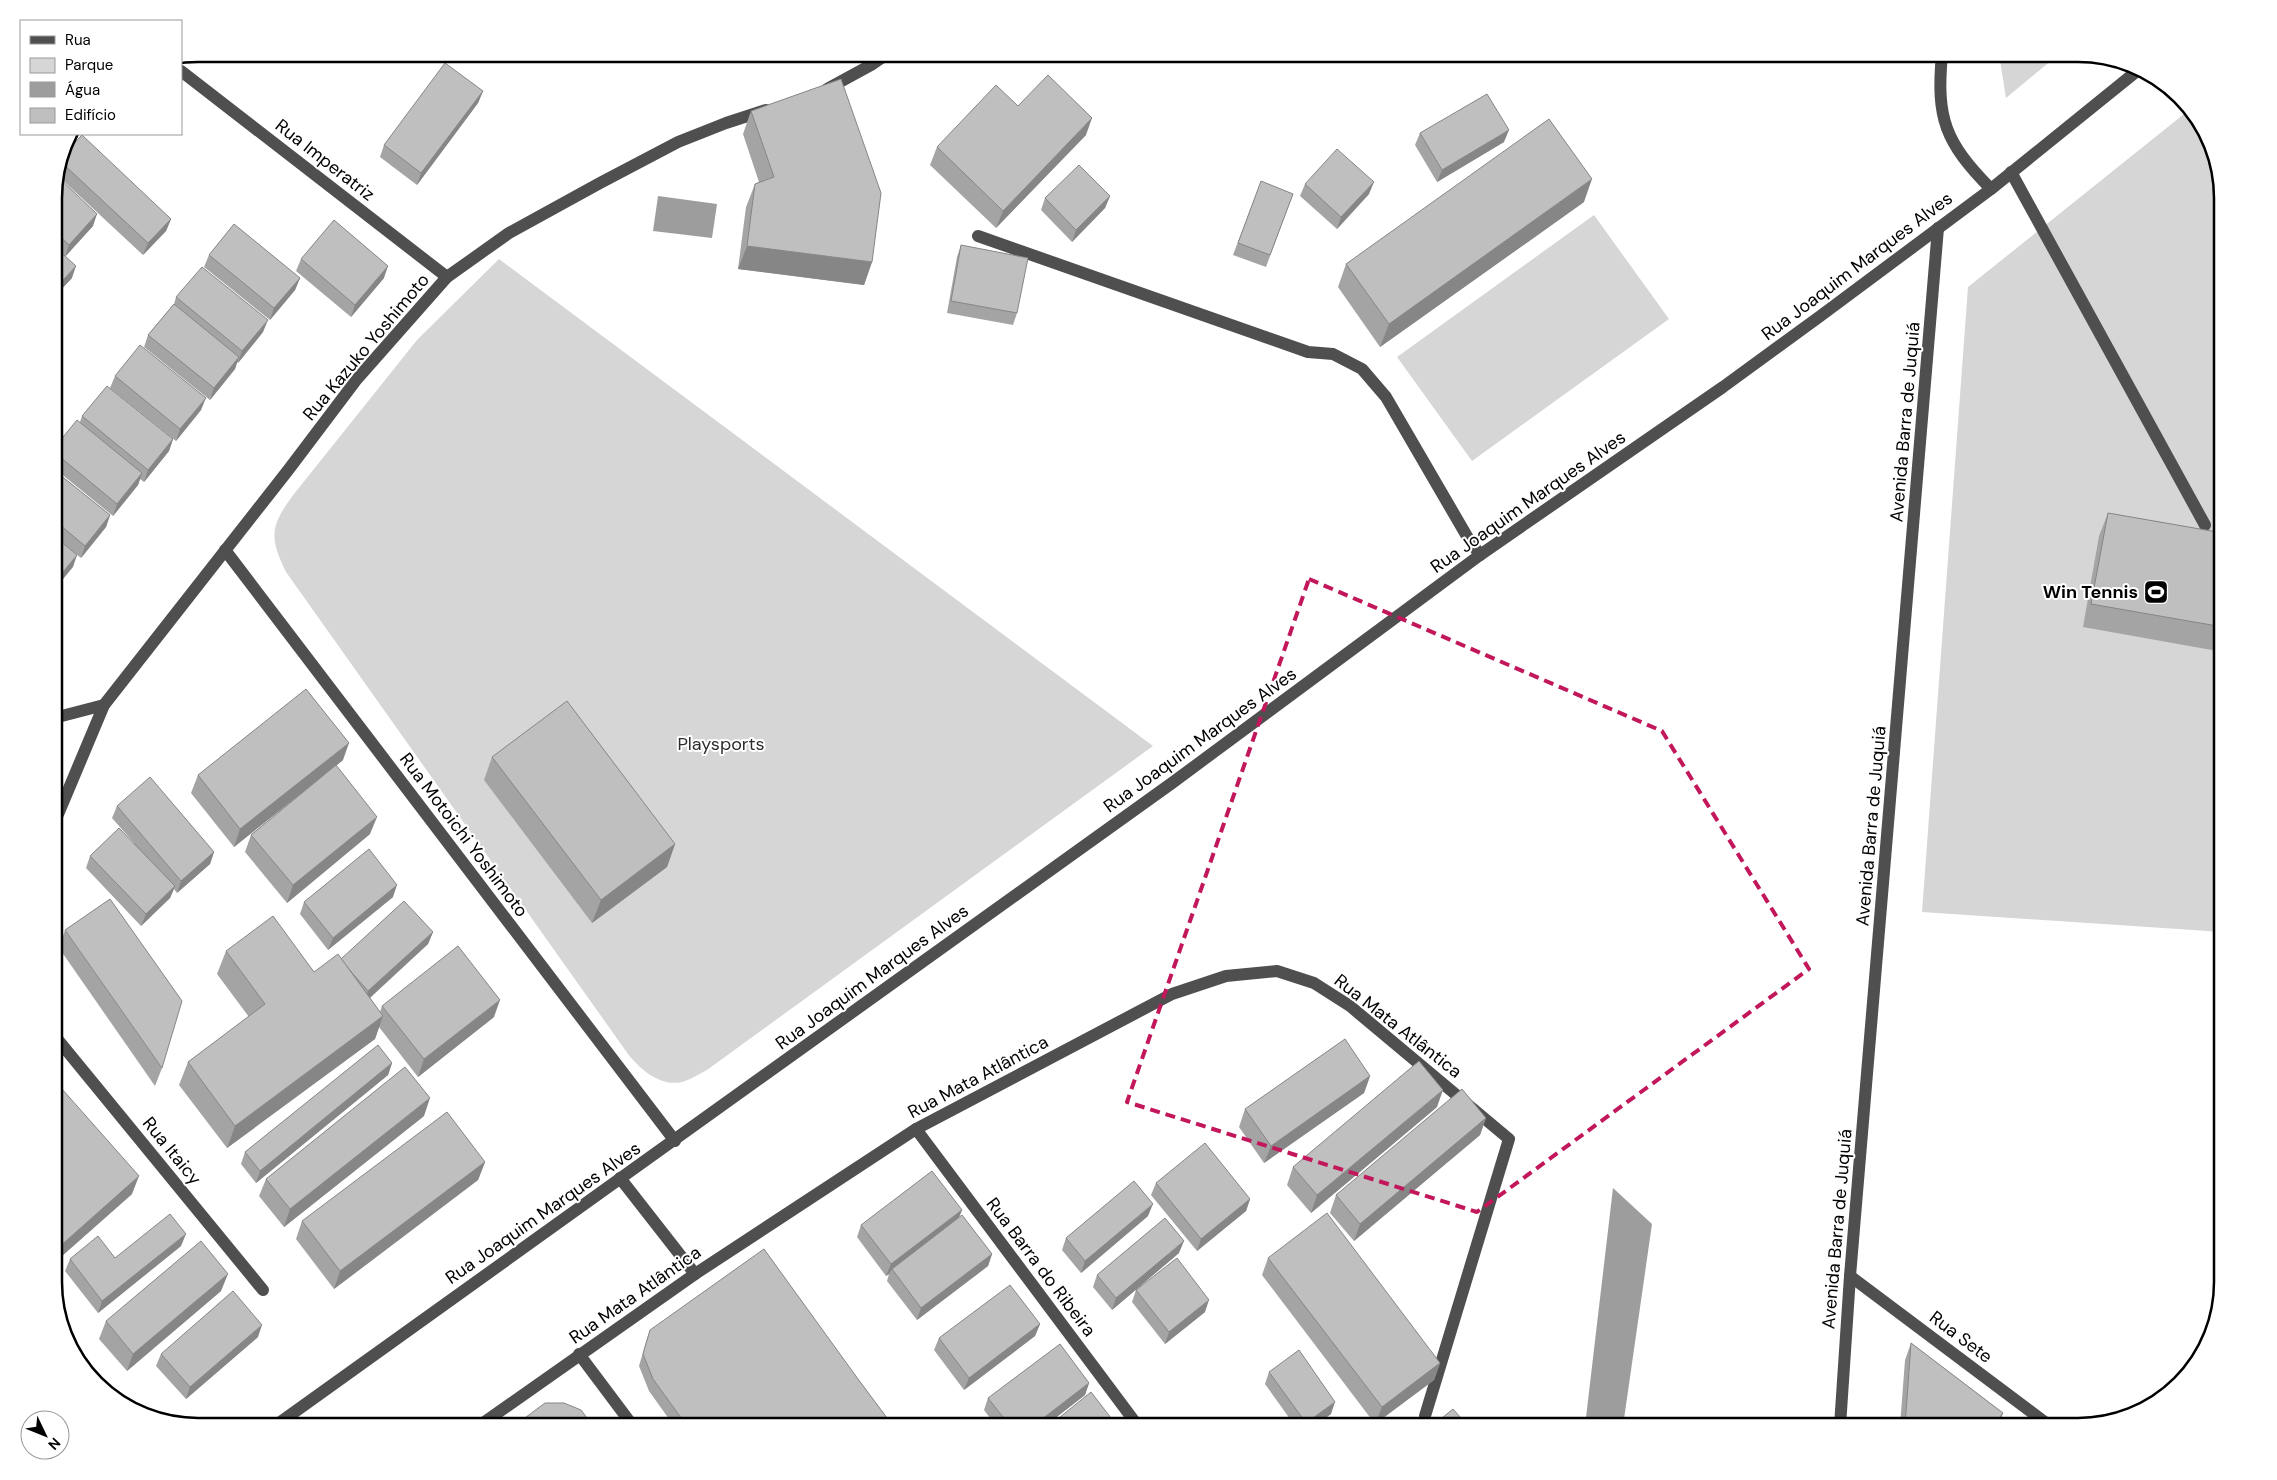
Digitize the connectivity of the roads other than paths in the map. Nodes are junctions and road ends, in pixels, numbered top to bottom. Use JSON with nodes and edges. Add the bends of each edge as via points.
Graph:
{"nodes":[{"id":1,"x":875,"y":62,"type":"edge"},
{"id":2,"x":1941,"y":62,"type":"edge"},
{"id":3,"x":182,"y":72,"type":"edge"},
{"id":4,"x":2133,"y":74,"type":"edge"},
{"id":5,"x":812,"y":95,"type":"edge"},
{"id":6,"x":778,"y":107,"type":"edge"},
{"id":7,"x":2011,"y":172,"type":"junction"},
{"id":8,"x":1991,"y":188,"type":"junction"},
{"id":9,"x":1938,"y":228,"type":"junction"},
{"id":10,"x":978,"y":236,"type":"dead end"},
{"id":11,"x":447,"y":277,"type":"junction"},
{"id":12,"x":2205,"y":524,"type":"dead end"},
{"id":13,"x":225,"y":550,"type":"junction"},
{"id":14,"x":1480,"y":555,"type":"junction"},
{"id":15,"x":104,"y":706,"type":"junction"},
{"id":16,"x":63,"y":716,"type":"edge"},
{"id":17,"x":63,"y":803,"type":"edge"},
{"id":18,"x":63,"y":1046,"type":"edge"},
{"id":19,"x":916,"y":1129,"type":"junction"},
{"id":20,"x":675,"y":1141,"type":"junction"},
{"id":21,"x":620,"y":1178,"type":"junction"},
{"id":22,"x":695,"y":1274,"type":"junction"},
{"id":23,"x":1850,"y":1276,"type":"junction"},
{"id":24,"x":263,"y":1290,"type":"dead end"},
{"id":25,"x":579,"y":1354,"type":"junction"},
{"id":26,"x":1425,"y":1416,"type":"dead end"},
{"id":27,"x":286,"y":1418,"type":"edge"},
{"id":28,"x":490,"y":1418,"type":"edge"},
{"id":29,"x":627,"y":1418,"type":"edge"},
{"id":30,"x":1132,"y":1418,"type":"edge"},
{"id":31,"x":1841,"y":1418,"type":"edge"},
{"id":32,"x":2039,"y":1418,"type":"edge"}],
"edges":[{"from":1,"to":5,"type":"street"},
{"from":2,"to":8,"type":"street","via":[[1939,87],[1946,130],[1955,148]]},
{"from":3,"to":11,"type":"street","name":"Rua Imperatriz"},
{"from":4,"to":7,"type":"street","name":"Rua Joaquim Marques Alves"},
{"from":6,"to":11,"type":"street","name":"Rua Kazuko Yoshimoto","via":[[726,123],[669,147],[532,219]]},
{"from":7,"to":8,"type":"street","name":"Rua Joaquim Marques Alves"},
{"from":7,"to":12,"type":"street"},
{"from":8,"to":9,"type":"street","name":"Rua Joaquim Marques Alves"},
{"from":9,"to":14,"type":"street","name":"Rua Joaquim Marques Alves","via":[[1723,387]]},
{"from":9,"to":23,"type":"street","name":"Avenida Barra de Juquiá"},
{"from":10,"to":14,"type":"street","via":[[1308,352],[1333,354],[1362,369],[1386,397]]},
{"from":11,"to":13,"type":"street","name":"Rua Kazuko Yoshimoto","via":[[357,379]]},
{"from":13,"to":15,"type":"street","name":"Rua Kazuko Yoshimoto"},
{"from":13,"to":20,"type":"street","name":"Rua Motoichi Yoshimoto"},
{"from":14,"to":20,"type":"street","name":"Rua Joaquim Marques Alves","via":[[1172,783]]},
{"from":15,"to":16,"type":"street"},
{"from":15,"to":17,"type":"street","name":"Rua Kazuko Yoshimoto"},
{"from":18,"to":24,"type":"street","name":"Rua Itaicy"},
{"from":19,"to":22,"type":"street","name":"Rua Mata Atlântica"},
{"from":19,"to":26,"type":"street","name":"Rua Mata Atlântica","via":[[1172,994],[1226,976],[1277,971],[1314,983],[1350,1006],[1509,1139]]},
{"from":19,"to":30,"type":"street","name":"Rua Barra do Ribeira"},
{"from":20,"to":21,"type":"street","name":"Rua Joaquim Marques Alves"},
{"from":21,"to":22,"type":"street"},
{"from":21,"to":27,"type":"street","name":"Rua Joaquim Marques Alves"},
{"from":22,"to":25,"type":"street","name":"Rua Mata Atlântica"},
{"from":23,"to":31,"type":"street","name":"Avenida Barra de Juquiá"},
{"from":23,"to":32,"type":"street","name":"Rua Sete"},
{"from":25,"to":28,"type":"street","name":"Rua Mata Atlântica"},
{"from":25,"to":29,"type":"street"}]}
